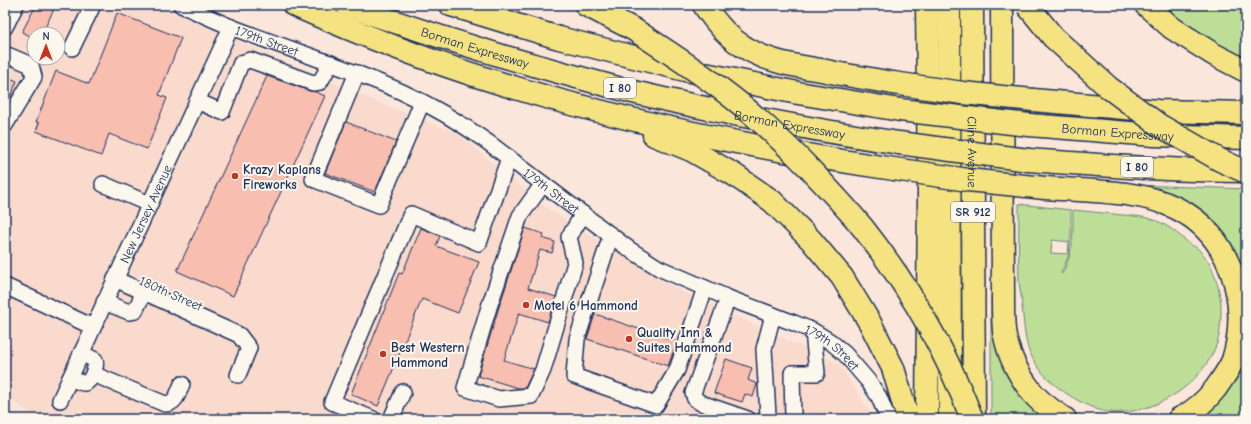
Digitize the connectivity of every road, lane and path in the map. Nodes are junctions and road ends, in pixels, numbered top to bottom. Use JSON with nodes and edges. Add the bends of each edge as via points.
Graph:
{"nodes":[{"id":1,"x":16,"y":5,"type":"edge"},
{"id":2,"x":93,"y":5,"type":"edge"},
{"id":3,"x":181,"y":5,"type":"edge"},
{"id":4,"x":294,"y":5,"type":"edge"},
{"id":5,"x":347,"y":5,"type":"edge"},
{"id":6,"x":451,"y":5,"type":"edge"},
{"id":7,"x":586,"y":5,"type":"edge"},
{"id":8,"x":704,"y":5,"type":"edge"},
{"id":9,"x":928,"y":5,"type":"edge"},
{"id":10,"x":949,"y":5,"type":"edge"},
{"id":11,"x":972,"y":5,"type":"edge"},
{"id":12,"x":1002,"y":5,"type":"edge"},
{"id":13,"x":1027,"y":5,"type":"edge"},
{"id":14,"x":1146,"y":5,"type":"edge"},
{"id":15,"x":231,"y":26,"type":"junction"},
{"id":16,"x":5,"y":27,"type":"edge"},
{"id":17,"x":72,"y":48,"type":"dead end"},
{"id":18,"x":5,"y":54,"type":"edge"},
{"id":19,"x":331,"y":63,"type":"junction"},
{"id":20,"x":1246,"y":71,"type":"edge"},
{"id":21,"x":357,"y":73,"type":"junction"},
{"id":22,"x":197,"y":100,"type":"junction"},
{"id":23,"x":422,"y":102,"type":"junction"},
{"id":24,"x":580,"y":107,"type":"junction"},
{"id":25,"x":1246,"y":113,"type":"edge"},
{"id":26,"x":7,"y":118,"type":"edge"},
{"id":27,"x":1246,"y":138,"type":"edge"},
{"id":28,"x":509,"y":158,"type":"junction"},
{"id":29,"x":1246,"y":172,"type":"edge"},
{"id":30,"x":103,"y":184,"type":"dead end"},
{"id":31,"x":543,"y":184,"type":"junction"},
{"id":32,"x":149,"y":204,"type":"junction"},
{"id":33,"x":583,"y":214,"type":"junction"},
{"id":34,"x":611,"y":235,"type":"junction"},
{"id":35,"x":117,"y":274,"type":"junction"},
{"id":36,"x":5,"y":286,"type":"edge"},
{"id":37,"x":705,"y":288,"type":"junction"},
{"id":38,"x":144,"y":292,"type":"junction"},
{"id":39,"x":728,"y":298,"type":"junction"},
{"id":40,"x":104,"y":302,"type":"junction"},
{"id":41,"x":773,"y":315,"type":"junction"},
{"id":42,"x":224,"y":317,"type":"dead end"},
{"id":43,"x":93,"y":327,"type":"junction"},
{"id":44,"x":813,"y":331,"type":"junction"},
{"id":45,"x":81,"y":353,"type":"junction"},
{"id":46,"x":93,"y":374,"type":"junction"},
{"id":47,"x":238,"y":375,"type":"dead end"},
{"id":48,"x":70,"y":378,"type":"junction"},
{"id":49,"x":182,"y":384,"type":"dead end"},
{"id":50,"x":403,"y":392,"type":"dead end"},
{"id":51,"x":60,"y":400,"type":"dead end"},
{"id":52,"x":793,"y":417,"type":"dead end"},
{"id":53,"x":373,"y":419,"type":"edge"},
{"id":54,"x":391,"y":419,"type":"edge"},
{"id":55,"x":748,"y":419,"type":"edge"},
{"id":56,"x":765,"y":419,"type":"edge"},
{"id":57,"x":888,"y":419,"type":"edge"},
{"id":58,"x":908,"y":419,"type":"edge"},
{"id":59,"x":927,"y":419,"type":"edge"},
{"id":60,"x":950,"y":419,"type":"edge"},
{"id":61,"x":973,"y":419,"type":"edge"},
{"id":62,"x":1065,"y":419,"type":"edge"},
{"id":63,"x":1179,"y":419,"type":"edge"}],
"edges":[{"from":1,"to":16,"type":"street"},
{"from":2,"to":17,"type":"street"},
{"from":3,"to":15,"type":"street","name":"179th Street"},
{"from":4,"to":24,"type":"highway","via":[[408,52],[492,81]]},
{"from":5,"to":29,"type":"highway","name":"Borman Expressway","number":"I 80","bridge":true,"via":[[451,41],[633,92],[841,134],[1029,160]]},
{"from":6,"to":27,"type":"highway","name":"Borman Expressway","bridge":true,"via":[[559,38],[685,70],[798,93],[900,110],[1029,126],[1154,135]]},
{"from":7,"to":61,"type":"highway","bridge":true,"via":[[633,28],[739,103],[776,134],[843,204],[881,252],[919,310]]},
{"from":8,"to":25,"type":"highway","bridge":true,"via":[[729,36],[746,48],[764,57],[796,66],[963,93],[1158,111]]},
{"from":9,"to":59,"type":"highway"},
{"from":10,"to":60,"type":"highway","name":"Cline Avenue","number":"SR 912"},
{"from":11,"to":61,"type":"highway","name":"Cline Avenue","number":"SR 912"},
{"from":12,"to":62,"type":"highway","via":[[1004,331],[1010,353],[1032,392],[1048,408]]},
{"from":13,"to":29,"type":"highway","bridge":true,"via":[[1054,37],[1108,88],[1159,125]]},
{"from":14,"to":20,"type":"highway","via":[[1172,28]]},
{"from":15,"to":19,"type":"street","name":"179th Street"},
{"from":15,"to":22,"type":"street","name":"New Jersey Avenue"},
{"from":18,"to":26,"type":"street","via":[[31,65],[34,77]]},
{"from":19,"to":21,"type":"street","name":"179th Street"},
{"from":19,"to":22,"type":"street","via":[[320,82],[313,83],[250,60],[241,63],[222,112]]},
{"from":21,"to":23,"type":"street","name":"179th Street"},
{"from":21,"to":23,"type":"street","via":[[313,179],[379,205]]},
{"from":22,"to":32,"type":"street","name":"New Jersey Avenue"},
{"from":23,"to":28,"type":"street","name":"179th Street","via":[[466,126]]},
{"from":24,"to":58,"type":"highway","via":[[691,150],[733,174],[772,202],[811,240],[842,277],[893,368]]},
{"from":24,"to":63,"type":"highway","bridge":true,"via":[[777,150],[968,180],[1140,196],[1176,208],[1192,217],[1219,244],[1237,281],[1242,318],[1240,338],[1224,377],[1190,414]]},
{"from":28,"to":31,"type":"street","name":"179th Street"},
{"from":28,"to":53,"type":"street","via":[[479,243],[411,214],[332,402]]},
{"from":30,"to":32,"type":"street"},
{"from":31,"to":33,"type":"street","name":"179th Street"},
{"from":31,"to":33,"type":"street","via":[[520,216],[465,388],[499,398],[530,396],[542,370],[574,263],[569,237]]},
{"from":32,"to":35,"type":"street","name":"New Jersey Avenue"},
{"from":33,"to":34,"type":"street","name":"179th Street"},
{"from":34,"to":37,"type":"street","name":"179th Street","via":[[659,268]]},
{"from":34,"to":37,"type":"street","via":[[577,339],[574,376],[656,406],[677,370]]},
{"from":35,"to":38,"type":"street"},
{"from":35,"to":40,"type":"street","name":"New Jersey Avenue"},
{"from":35,"to":42,"type":"street","name":"180th Street"},
{"from":36,"to":43,"type":"street"},
{"from":37,"to":39,"type":"street","name":"179th Street"},
{"from":38,"to":40,"type":"street","via":[[135,311],[129,312]]},
{"from":38,"to":47,"type":"street","via":[[239,335],[249,348]]},
{"from":39,"to":41,"type":"street","name":"179th Street"},
{"from":39,"to":55,"type":"street","via":[[693,393],[695,399],[701,403]]},
{"from":40,"to":43,"type":"street","name":"New Jersey Avenue"},
{"from":41,"to":44,"type":"street","name":"179th Street"},
{"from":41,"to":56,"type":"street","via":[[764,349],[768,415]]},
{"from":43,"to":45,"type":"street","name":"New Jersey Avenue"},
{"from":44,"to":52,"type":"street","via":[[817,373],[792,373]]},
{"from":44,"to":57,"type":"street","name":"179th Street","via":[[835,346],[858,367],[879,397]]},
{"from":45,"to":46,"type":"street","via":[[95,360]]},
{"from":45,"to":48,"type":"street","name":"New Jersey Avenue"},
{"from":46,"to":48,"type":"street","via":[[86,383]]},
{"from":46,"to":49,"type":"street","via":[[165,404],[174,402]]},
{"from":48,"to":51,"type":"street","name":"New Jersey Avenue"},
{"from":50,"to":54,"type":"street"}]}
